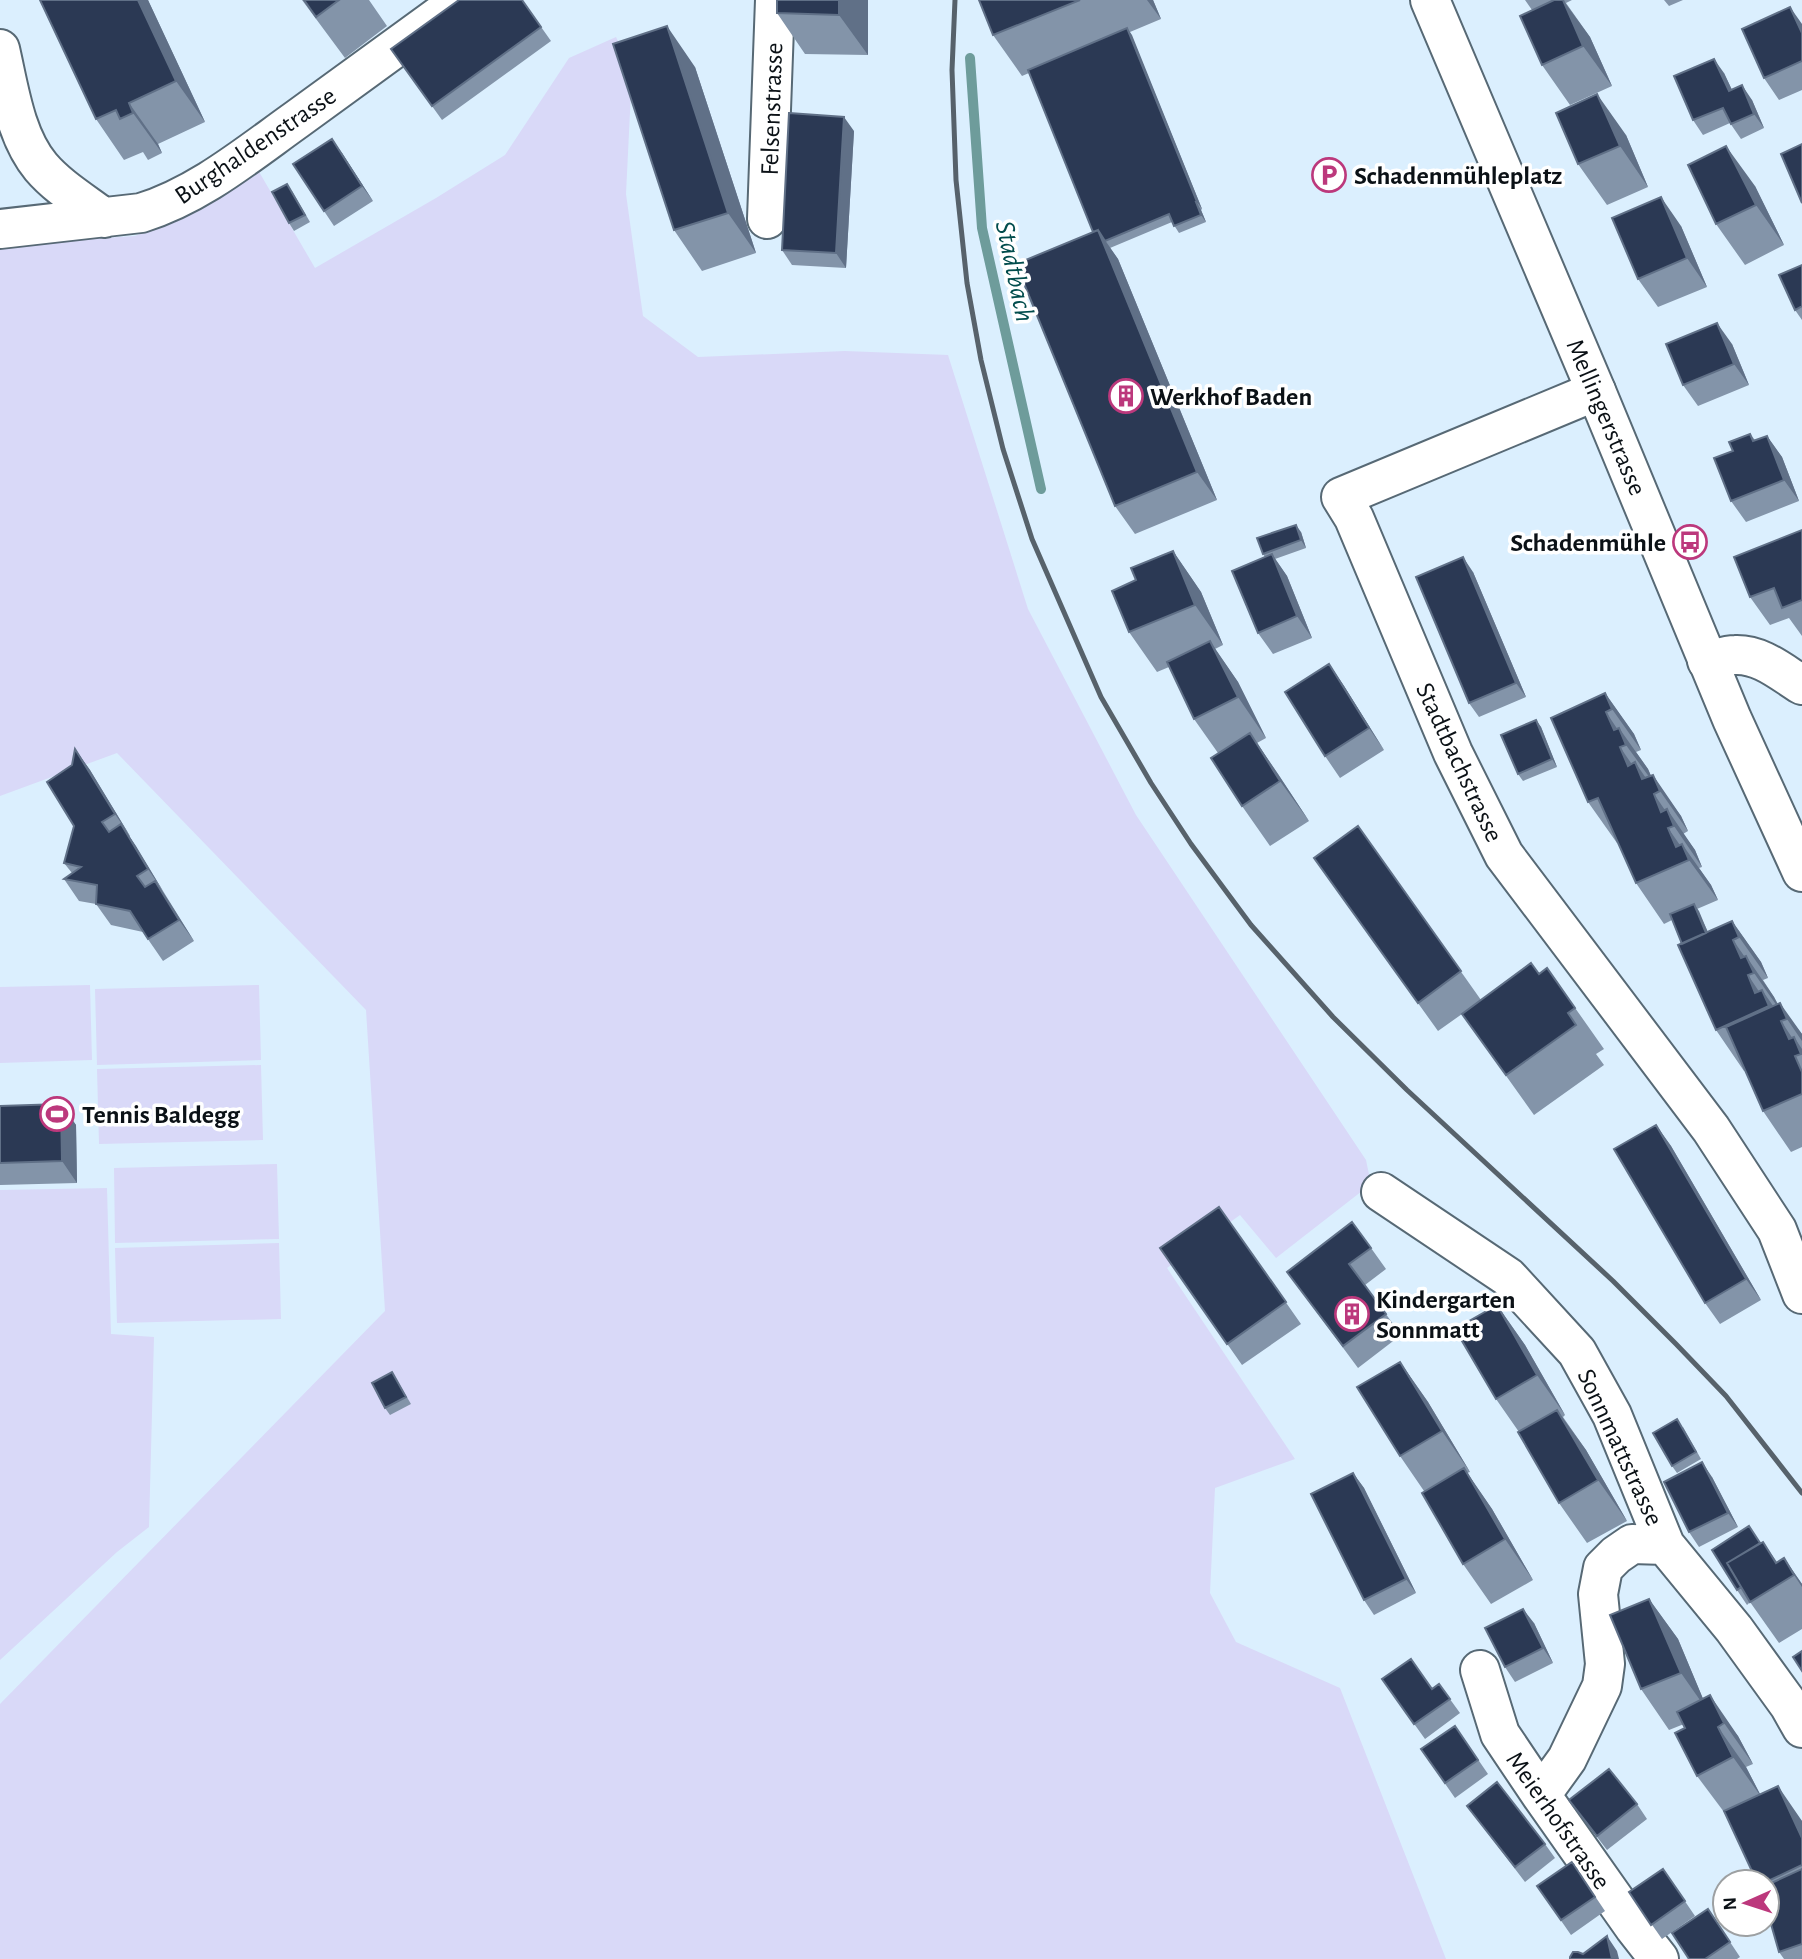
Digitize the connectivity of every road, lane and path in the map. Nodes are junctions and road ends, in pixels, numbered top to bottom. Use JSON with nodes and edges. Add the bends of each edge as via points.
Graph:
{"nodes":[{"id":1,"x":461,"y":0,"type":"edge"},
{"id":2,"x":775,"y":0,"type":"edge"},
{"id":3,"x":1430,"y":0,"type":"edge"},
{"id":4,"x":0,"y":50,"type":"edge"},
{"id":5,"x":104,"y":218,"type":"junction"},
{"id":6,"x":767,"y":219,"type":"dead end"},
{"id":7,"x":0,"y":229,"type":"edge"},
{"id":8,"x":1596,"y":391,"type":"junction"},
{"id":9,"x":1707,"y":661,"type":"junction"},
{"id":10,"x":1802,"y":685,"type":"edge"},
{"id":11,"x":1802,"y":872,"type":"edge"},
{"id":12,"x":1381,"y":1192,"type":"dead end"},
{"id":13,"x":1790,"y":1224,"type":"edge"},
{"id":14,"x":1802,"y":1294,"type":"edge"},
{"id":15,"x":1665,"y":1545,"type":"junction"},
{"id":16,"x":1480,"y":1670,"type":"dead end"},
{"id":17,"x":1802,"y":1728,"type":"edge"},
{"id":18,"x":1541,"y":1795,"type":"junction"},
{"id":19,"x":1659,"y":1959,"type":"edge"}],
"edges":[{"from":1,"to":5,"type":"street","name":"Burghaldenstrasse","via":[[196,189],[141,213]]},
{"from":2,"to":6,"type":"street","name":"Felsenstrasse"},
{"from":3,"to":8,"type":"street","name":"Mellingerstrasse"},
{"from":4,"to":5,"type":"street","via":[[11,99],[31,153],[54,180]]},
{"from":5,"to":7,"type":"street","name":"Burghaldenstrasse"},
{"from":8,"to":9,"type":"street","name":"Mellingerstrasse"},
{"from":8,"to":13,"type":"street","name":"Stadtbachstrasse","via":[[1341,497],[1354,518],[1452,753],[1504,855],[1711,1129]]},
{"from":9,"to":10,"type":"street","via":[[1750,656]]},
{"from":9,"to":11,"type":"street","name":"Mellingerstrasse"},
{"from":12,"to":15,"type":"street","name":"Sonnmattstrasse","via":[[1508,1277],[1577,1352],[1612,1415]]},
{"from":13,"to":14,"type":"street","name":"Stadtbachstrasse"},
{"from":15,"to":17,"type":"street","name":"Sonnmattstrasse","via":[[1734,1629]]},
{"from":15,"to":18,"type":"street","name":"Sonnmattstrasse","via":[[1632,1544],[1603,1568],[1598,1594],[1605,1664],[1602,1686],[1567,1759]]},
{"from":16,"to":18,"type":"street","name":"Meierhofstrasse","via":[[1500,1734]]},
{"from":18,"to":19,"type":"street","name":"Meierhofstrasse"}]}
